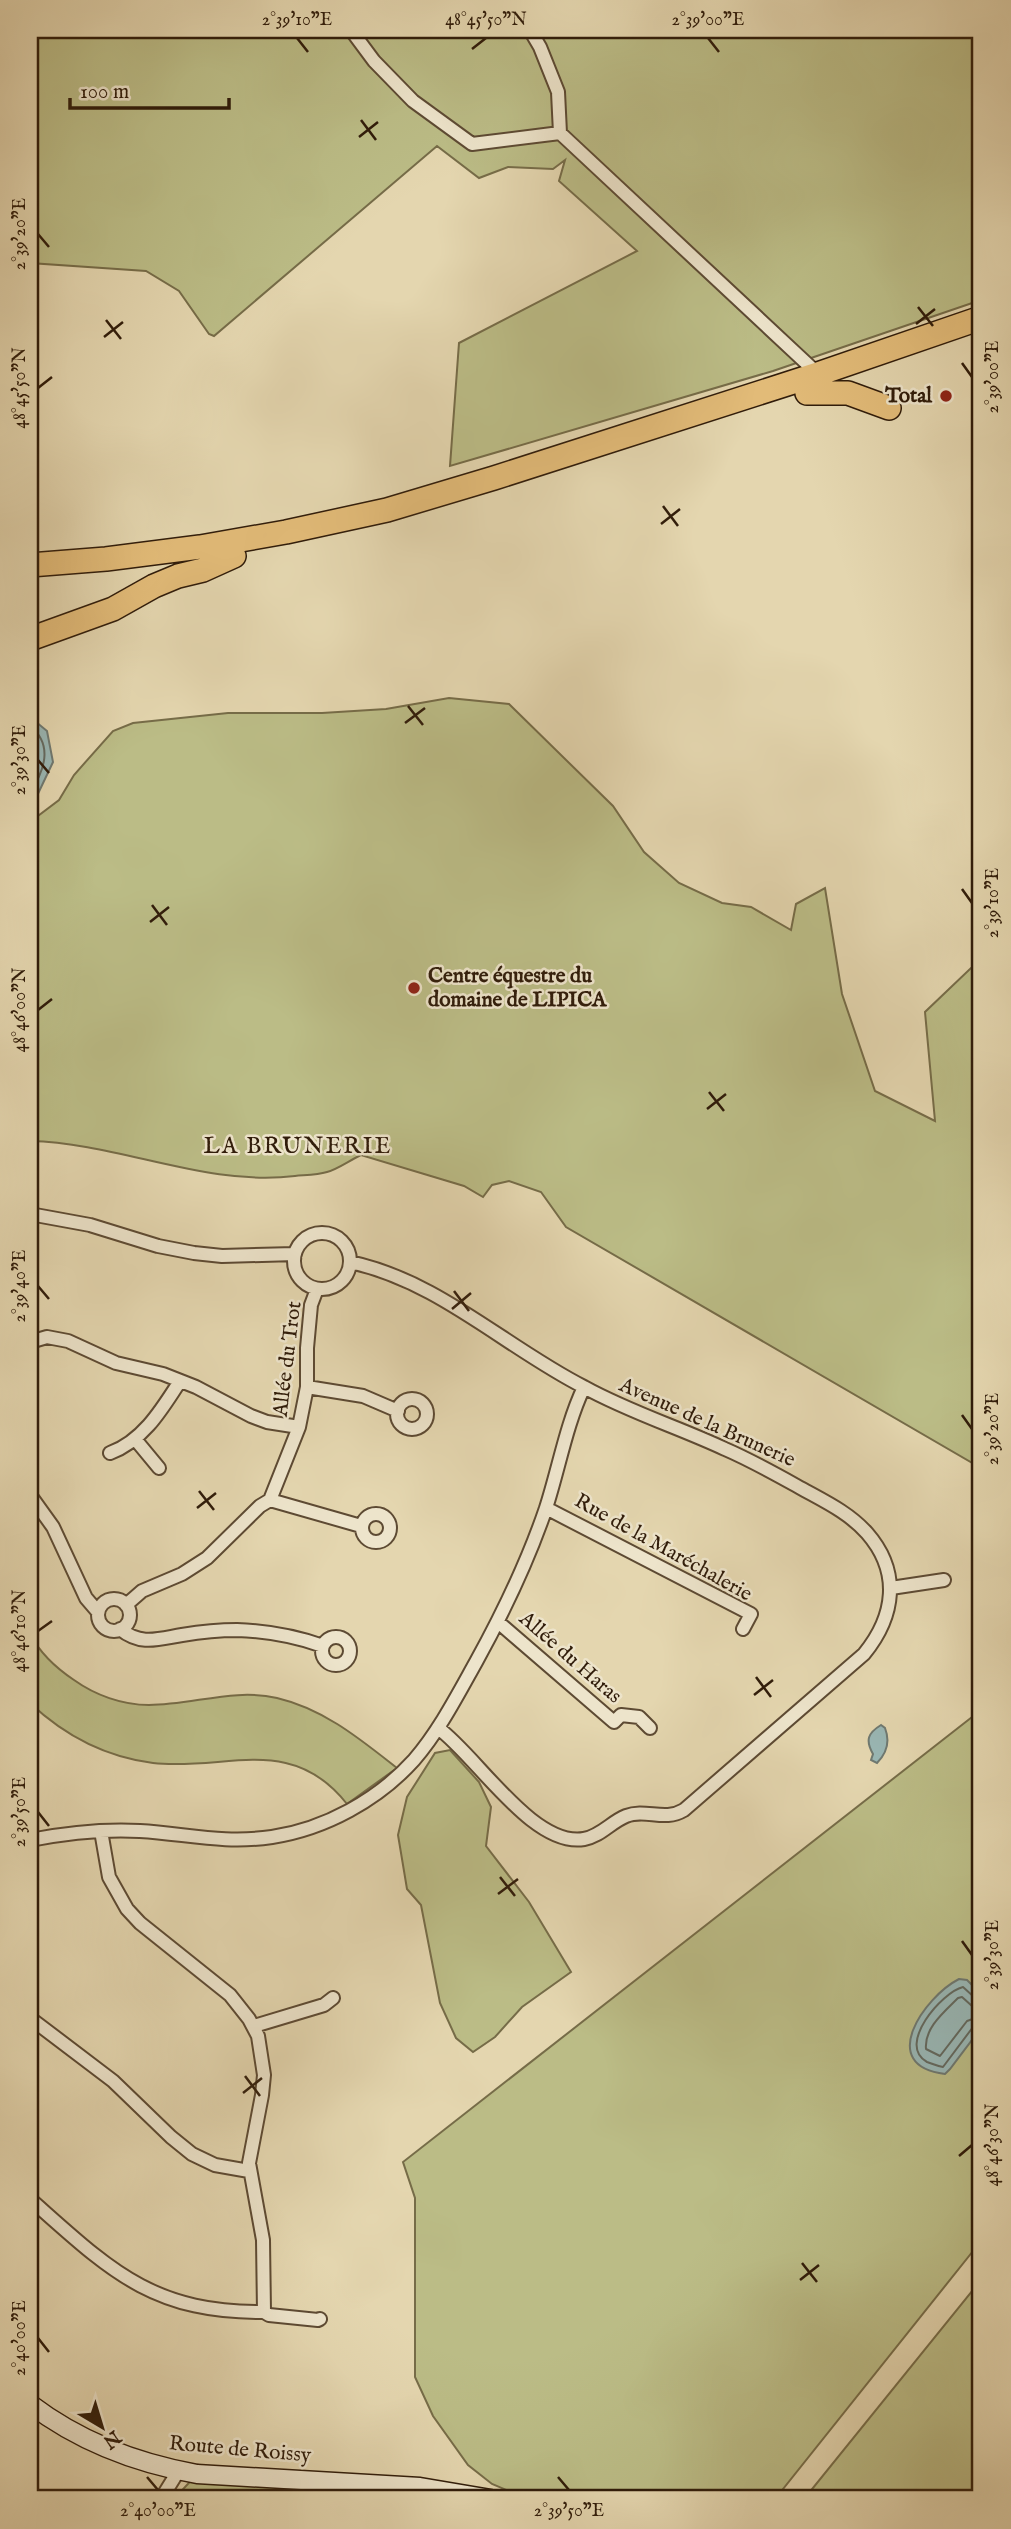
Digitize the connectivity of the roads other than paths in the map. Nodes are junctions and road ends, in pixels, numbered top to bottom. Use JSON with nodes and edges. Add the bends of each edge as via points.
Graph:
{"nodes":[{"id":1,"x":351,"y":30,"type":"edge"},
{"id":2,"x":530,"y":30,"type":"edge"},
{"id":3,"x":560,"y":133,"type":"junction"},
{"id":4,"x":981,"y":318,"type":"edge"},
{"id":5,"x":981,"y":334,"type":"edge"},
{"id":6,"x":813,"y":383,"type":"junction"},
{"id":7,"x":889,"y":408,"type":"dead end"},
{"id":8,"x":234,"y":556,"type":"junction"},
{"id":9,"x":30,"y":565,"type":"edge"},
{"id":10,"x":30,"y":577,"type":"edge"},
{"id":11,"x":30,"y":639,"type":"edge"},
{"id":12,"x":30,"y":1214,"type":"edge"},
{"id":13,"x":295,"y":1254,"type":"junction"},
{"id":14,"x":351,"y":1262,"type":"junction"},
{"id":15,"x":317,"y":1289,"type":"junction"},
{"id":16,"x":30,"y":1342,"type":"edge"},
{"id":17,"x":180,"y":1381,"type":"junction"},
{"id":18,"x":306,"y":1387,"type":"junction"},
{"id":19,"x":583,"y":1387,"type":"junction"},
{"id":20,"x":398,"y":1411,"type":"dead end"},
{"id":21,"x":299,"y":1427,"type":"junction"},
{"id":22,"x":135,"y":1439,"type":"junction"},
{"id":23,"x":110,"y":1452,"type":"dead end"},
{"id":24,"x":159,"y":1468,"type":"dead end"},
{"id":25,"x":30,"y":1495,"type":"edge"},
{"id":26,"x":270,"y":1500,"type":"junction"},
{"id":27,"x":546,"y":1508,"type":"junction"},
{"id":28,"x":361,"y":1525,"type":"dead end"},
{"id":29,"x":944,"y":1580,"type":"dead end"},
{"id":30,"x":891,"y":1588,"type":"junction"},
{"id":31,"x":126,"y":1605,"type":"junction"},
{"id":32,"x":98,"y":1612,"type":"junction"},
{"id":33,"x":498,"y":1622,"type":"junction"},
{"id":34,"x":120,"y":1629,"type":"junction"},
{"id":35,"x":743,"y":1629,"type":"dead end"},
{"id":36,"x":323,"y":1646,"type":"dead end"},
{"id":37,"x":438,"y":1728,"type":"junction"},
{"id":38,"x":650,"y":1728,"type":"dead end"},
{"id":39,"x":101,"y":1831,"type":"junction"},
{"id":40,"x":30,"y":1840,"type":"edge"},
{"id":41,"x":333,"y":1998,"type":"dead end"},
{"id":42,"x":30,"y":2018,"type":"edge"},
{"id":43,"x":254,"y":2026,"type":"junction"},
{"id":44,"x":249,"y":2171,"type":"junction"},
{"id":45,"x":30,"y":2199,"type":"edge"},
{"id":46,"x":264,"y":2312,"type":"junction"},
{"id":47,"x":320,"y":2319,"type":"dead end"},
{"id":48,"x":30,"y":2404,"type":"edge"},
{"id":49,"x":178,"y":2470,"type":"junction"},
{"id":50,"x":161,"y":2499,"type":"edge"},
{"id":51,"x":491,"y":2499,"type":"edge"}],
"edges":[{"from":1,"to":3,"type":"street","via":[[413,102],[472,144]]},
{"from":2,"to":3,"type":"street","via":[[558,92]]},
{"from":3,"to":6,"type":"street"},
{"from":4,"to":6,"type":"highway"},
{"from":5,"to":6,"type":"highway"},
{"from":6,"to":7,"type":"highway"},
{"from":6,"to":8,"type":"highway","via":[[472,501]]},
{"from":6,"to":9,"type":"highway","via":[[387,510],[201,547]]},
{"from":8,"to":10,"type":"highway"},
{"from":8,"to":11,"type":"highway"},
{"from":12,"to":13,"type":"street","via":[[194,1253]]},
{"from":13,"to":14,"type":"street","via":[[304,1239],[328,1234],[344,1244]]},
{"from":13,"to":15,"type":"street","via":[[296,1272]]},
{"from":14,"to":15,"type":"street","via":[[336,1286]]},
{"from":14,"to":19,"type":"street","name":"Avenue de la Brunerie","via":[[407,1280]]},
{"from":15,"to":18,"type":"street","name":"Allée du Trot","via":[[311,1305]]},
{"from":16,"to":17,"type":"street","via":[[57,1338],[116,1363]]},
{"from":17,"to":21,"type":"street","via":[[251,1416]]},
{"from":17,"to":22,"type":"street"},
{"from":18,"to":20,"type":"street","via":[[363,1396]]},
{"from":18,"to":21,"type":"street","name":"Allée du Trot"},
{"from":19,"to":27,"type":"street"},
{"from":19,"to":30,"type":"street","name":"Avenue de la Brunerie","via":[[751,1461],[835,1507],[873,1541],[884,1559]]},
{"from":21,"to":26,"type":"street","name":"Allée du Trot"},
{"from":22,"to":23,"type":"street"},
{"from":22,"to":24,"type":"street"},
{"from":25,"to":32,"type":"street","via":[[53,1527],[86,1598]]},
{"from":26,"to":28,"type":"street"},
{"from":26,"to":31,"type":"street","name":"Allée du Trot","via":[[207,1558],[142,1591]]},
{"from":27,"to":33,"type":"street"},
{"from":27,"to":35,"type":"street","name":"Rue de la Maréchalerie","via":[[751,1614]]},
{"from":29,"to":30,"type":"street"},
{"from":30,"to":37,"type":"street","name":"Avenue de la Brunerie","via":[[883,1628],[864,1654],[673,1816],[634,1814],[592,1837],[561,1838],[520,1811]]},
{"from":31,"to":32,"type":"street","via":[[112,1599]]},
{"from":31,"to":34,"type":"street","via":[[129,1619]]},
{"from":32,"to":34,"type":"street","via":[[104,1627]]},
{"from":33,"to":37,"type":"street"},
{"from":33,"to":38,"type":"street","name":"Allée du Haras","via":[[614,1722],[621,1715],[639,1717]]},
{"from":34,"to":36,"type":"street","via":[[141,1641],[239,1630],[284,1635]]},
{"from":37,"to":39,"type":"street","via":[[385,1788],[342,1814],[300,1830],[232,1840]]},
{"from":39,"to":40,"type":"street"},
{"from":39,"to":43,"type":"street","via":[[109,1877],[127,1909],[230,1995]]},
{"from":41,"to":43,"type":"street"},
{"from":42,"to":44,"type":"street","via":[[113,2081],[192,2154],[215,2165]]},
{"from":43,"to":44,"type":"street","via":[[264,2075]]},
{"from":44,"to":46,"type":"street","via":[[263,2240]]},
{"from":45,"to":46,"type":"street","via":[[98,2259],[142,2288],[181,2303]]},
{"from":46,"to":47,"type":"street"},
{"from":48,"to":49,"type":"main road","name":"Route de Roissy","via":[[99,2445]]},
{"from":49,"to":50,"type":"street"},
{"from":49,"to":51,"type":"main road","name":"Route de Roissy","via":[[420,2487]]}]}
